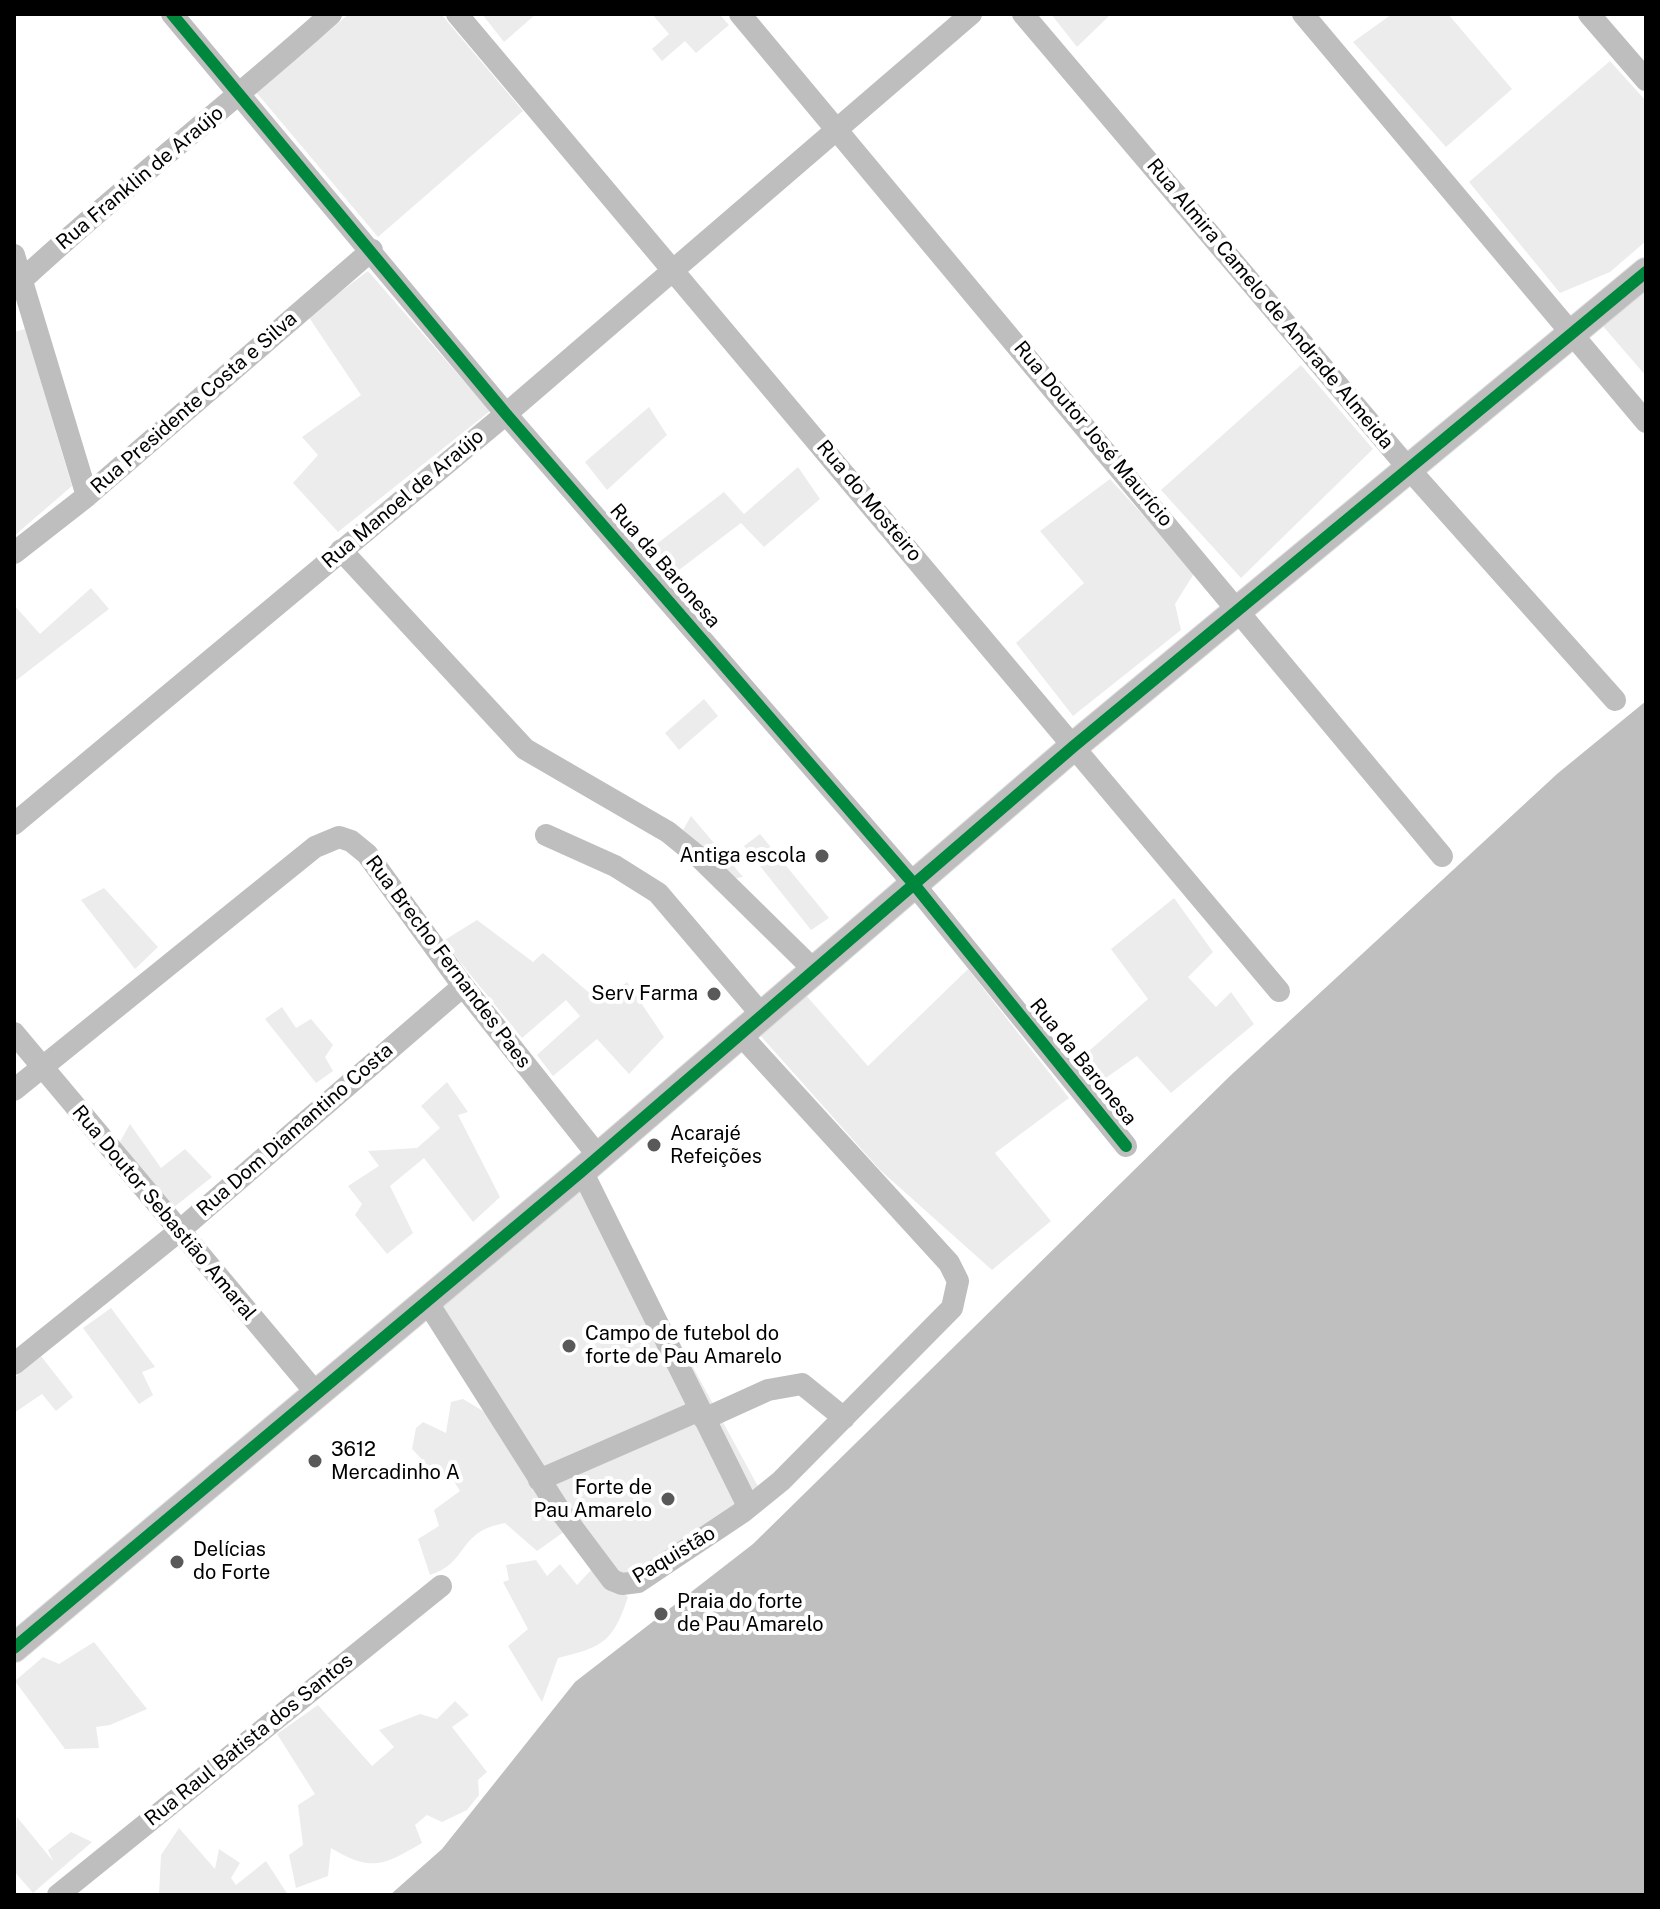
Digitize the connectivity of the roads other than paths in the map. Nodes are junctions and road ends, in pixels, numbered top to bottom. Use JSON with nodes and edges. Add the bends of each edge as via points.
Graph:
{"nodes":[{"id":1,"x":172,"y":14,"type":"edge"},
{"id":2,"x":331,"y":14,"type":"edge"},
{"id":3,"x":457,"y":14,"type":"edge"},
{"id":4,"x":740,"y":14,"type":"edge"},
{"id":5,"x":971,"y":14,"type":"edge"},
{"id":6,"x":1023,"y":14,"type":"edge"},
{"id":7,"x":1303,"y":14,"type":"edge"},
{"id":8,"x":1589,"y":14,"type":"edge"},
{"id":9,"x":1646,"y":80,"type":"edge"},
{"id":10,"x":240,"y":95,"type":"junction"},
{"id":11,"x":835,"y":128,"type":"junction"},
{"id":12,"x":372,"y":250,"type":"junction"},
{"id":13,"x":14,"y":255,"type":"edge"},
{"id":14,"x":672,"y":268,"type":"junction"},
{"id":15,"x":1646,"y":272,"type":"edge"},
{"id":16,"x":22,"y":280,"type":"junction"},
{"id":17,"x":1573,"y":334,"type":"junction"},
{"id":18,"x":506,"y":414,"type":"junction"},
{"id":19,"x":1646,"y":422,"type":"edge"},
{"id":20,"x":1409,"y":469,"type":"junction"},
{"id":21,"x":87,"y":496,"type":"junction"},
{"id":22,"x":341,"y":550,"type":"junction"},
{"id":23,"x":14,"y":553,"type":"edge"},
{"id":24,"x":1239,"y":608,"type":"junction"},
{"id":25,"x":1615,"y":700,"type":"dead end"},
{"id":26,"x":1074,"y":746,"type":"junction"},
{"id":27,"x":14,"y":824,"type":"edge"},
{"id":28,"x":546,"y":835,"type":"dead end"},
{"id":29,"x":1442,"y":856,"type":"dead end"},
{"id":30,"x":913,"y":883,"type":"junction"},
{"id":31,"x":813,"y":969,"type":"junction"},
{"id":32,"x":463,"y":986,"type":"junction"},
{"id":33,"x":1279,"y":991,"type":"dead end"},
{"id":34,"x":761,"y":1014,"type":"junction"},
{"id":35,"x":14,"y":1033,"type":"edge"},
{"id":36,"x":739,"y":1033,"type":"junction"},
{"id":37,"x":42,"y":1067,"type":"junction"},
{"id":38,"x":14,"y":1090,"type":"edge"},
{"id":39,"x":1126,"y":1146,"type":"dead end"},
{"id":40,"x":590,"y":1164,"type":"junction"},
{"id":41,"x":178,"y":1232,"type":"junction"},
{"id":42,"x":428,"y":1303,"type":"junction"},
{"id":43,"x":14,"y":1364,"type":"edge"},
{"id":44,"x":316,"y":1393,"type":"junction"},
{"id":45,"x":702,"y":1414,"type":"junction"},
{"id":46,"x":844,"y":1418,"type":"junction"},
{"id":47,"x":539,"y":1480,"type":"junction"},
{"id":48,"x":744,"y":1511,"type":"junction"},
{"id":49,"x":441,"y":1586,"type":"dead end"},
{"id":50,"x":14,"y":1648,"type":"edge"},
{"id":51,"x":58,"y":1895,"type":"edge"}],
"edges":[{"from":1,"to":10,"type":"street","name":"Rua da Baronesa"},
{"from":2,"to":10,"type":"street","name":"Rua Franklin de Araújo"},
{"from":3,"to":14,"type":"street","name":"Rua do Mosteiro"},
{"from":4,"to":11,"type":"street","name":"Rua Doutor José Maurício"},
{"from":5,"to":11,"type":"street","name":"Rua Manoel de Araújo"},
{"from":6,"to":20,"type":"street","name":"Rua Almira Camelo de Andrade Almeida"},
{"from":7,"to":17,"type":"street"},
{"from":8,"to":9,"type":"street"},
{"from":10,"to":12,"type":"street","name":"Rua da Baronesa"},
{"from":10,"to":16,"type":"street","name":"Rua Franklin de Araújo","via":[[154,162]]},
{"from":11,"to":14,"type":"street","name":"Rua Manoel de Araújo"},
{"from":11,"to":24,"type":"street","name":"Rua Doutor José Maurício"},
{"from":12,"to":18,"type":"street","name":"Rua da Baronesa"},
{"from":12,"to":21,"type":"street","name":"Rua Presidente Costa e Silva"},
{"from":13,"to":16,"type":"street"},
{"from":14,"to":18,"type":"street","name":"Rua Manoel de Araújo"},
{"from":14,"to":26,"type":"street","name":"Rua do Mosteiro"},
{"from":15,"to":17,"type":"main road"},
{"from":16,"to":21,"type":"street"},
{"from":17,"to":19,"type":"street"},
{"from":17,"to":20,"type":"main road"},
{"from":18,"to":22,"type":"street","name":"Rua Manoel de Araújo"},
{"from":18,"to":30,"type":"street","name":"Rua da Baronesa"},
{"from":20,"to":24,"type":"main road"},
{"from":20,"to":25,"type":"street","name":"Rua Almira Camelo de Andrade Almeida"},
{"from":21,"to":23,"type":"street","name":"Rua Presidente Costa e Silva"},
{"from":22,"to":27,"type":"street","name":"Rua Manoel de Araújo"},
{"from":22,"to":31,"type":"street","via":[[525,749],[668,832]]},
{"from":24,"to":26,"type":"main road"},
{"from":24,"to":29,"type":"street","name":"Rua Doutor José Maurício"},
{"from":26,"to":30,"type":"main road"},
{"from":26,"to":33,"type":"street","name":"Rua do Mosteiro"},
{"from":28,"to":34,"type":"street","via":[[615,866],[658,893]]},
{"from":30,"to":31,"type":"main road"},
{"from":30,"to":39,"type":"street","name":"Rua da Baronesa"},
{"from":31,"to":34,"type":"main road"},
{"from":32,"to":37,"type":"street","name":"Rua Brecho Fernandes Paes","via":[[367,854],[351,841],[330,839]]},
{"from":32,"to":40,"type":"street","name":"Rua Brecho Fernandes Paes"},
{"from":32,"to":41,"type":"street","name":"Rua Dom Diamantino Costa"},
{"from":34,"to":36,"type":"main road"},
{"from":35,"to":37,"type":"street","name":"Rua Doutor Sebastião Amaral"},
{"from":36,"to":40,"type":"main road"},
{"from":36,"to":46,"type":"street","name":"Paquistão","via":[[949,1263],[958,1281],[952,1308]]},
{"from":37,"to":38,"type":"street","name":"Rua Brecho Fernandes Paes"},
{"from":37,"to":41,"type":"street","name":"Rua Doutor Sebastião Amaral"},
{"from":40,"to":42,"type":"main road"},
{"from":40,"to":45,"type":"street"},
{"from":41,"to":43,"type":"street","name":"Rua Dom Diamantino Costa"},
{"from":41,"to":44,"type":"street","name":"Rua Doutor Sebastião Amaral"},
{"from":42,"to":44,"type":"main road"},
{"from":42,"to":47,"type":"street","name":"Paquistão"},
{"from":44,"to":50,"type":"main road"},
{"from":45,"to":46,"type":"street","via":[[768,1390],[802,1384]]},
{"from":45,"to":47,"type":"street"},
{"from":45,"to":48,"type":"street","via":[[746,1502]]},
{"from":46,"to":48,"type":"street","name":"Paquistão"},
{"from":47,"to":48,"type":"street","name":"Paquistão","via":[[604,1573],[622,1584],[638,1582]]},
{"from":49,"to":51,"type":"street","name":"Rua Raul Batista dos Santos"}]}
